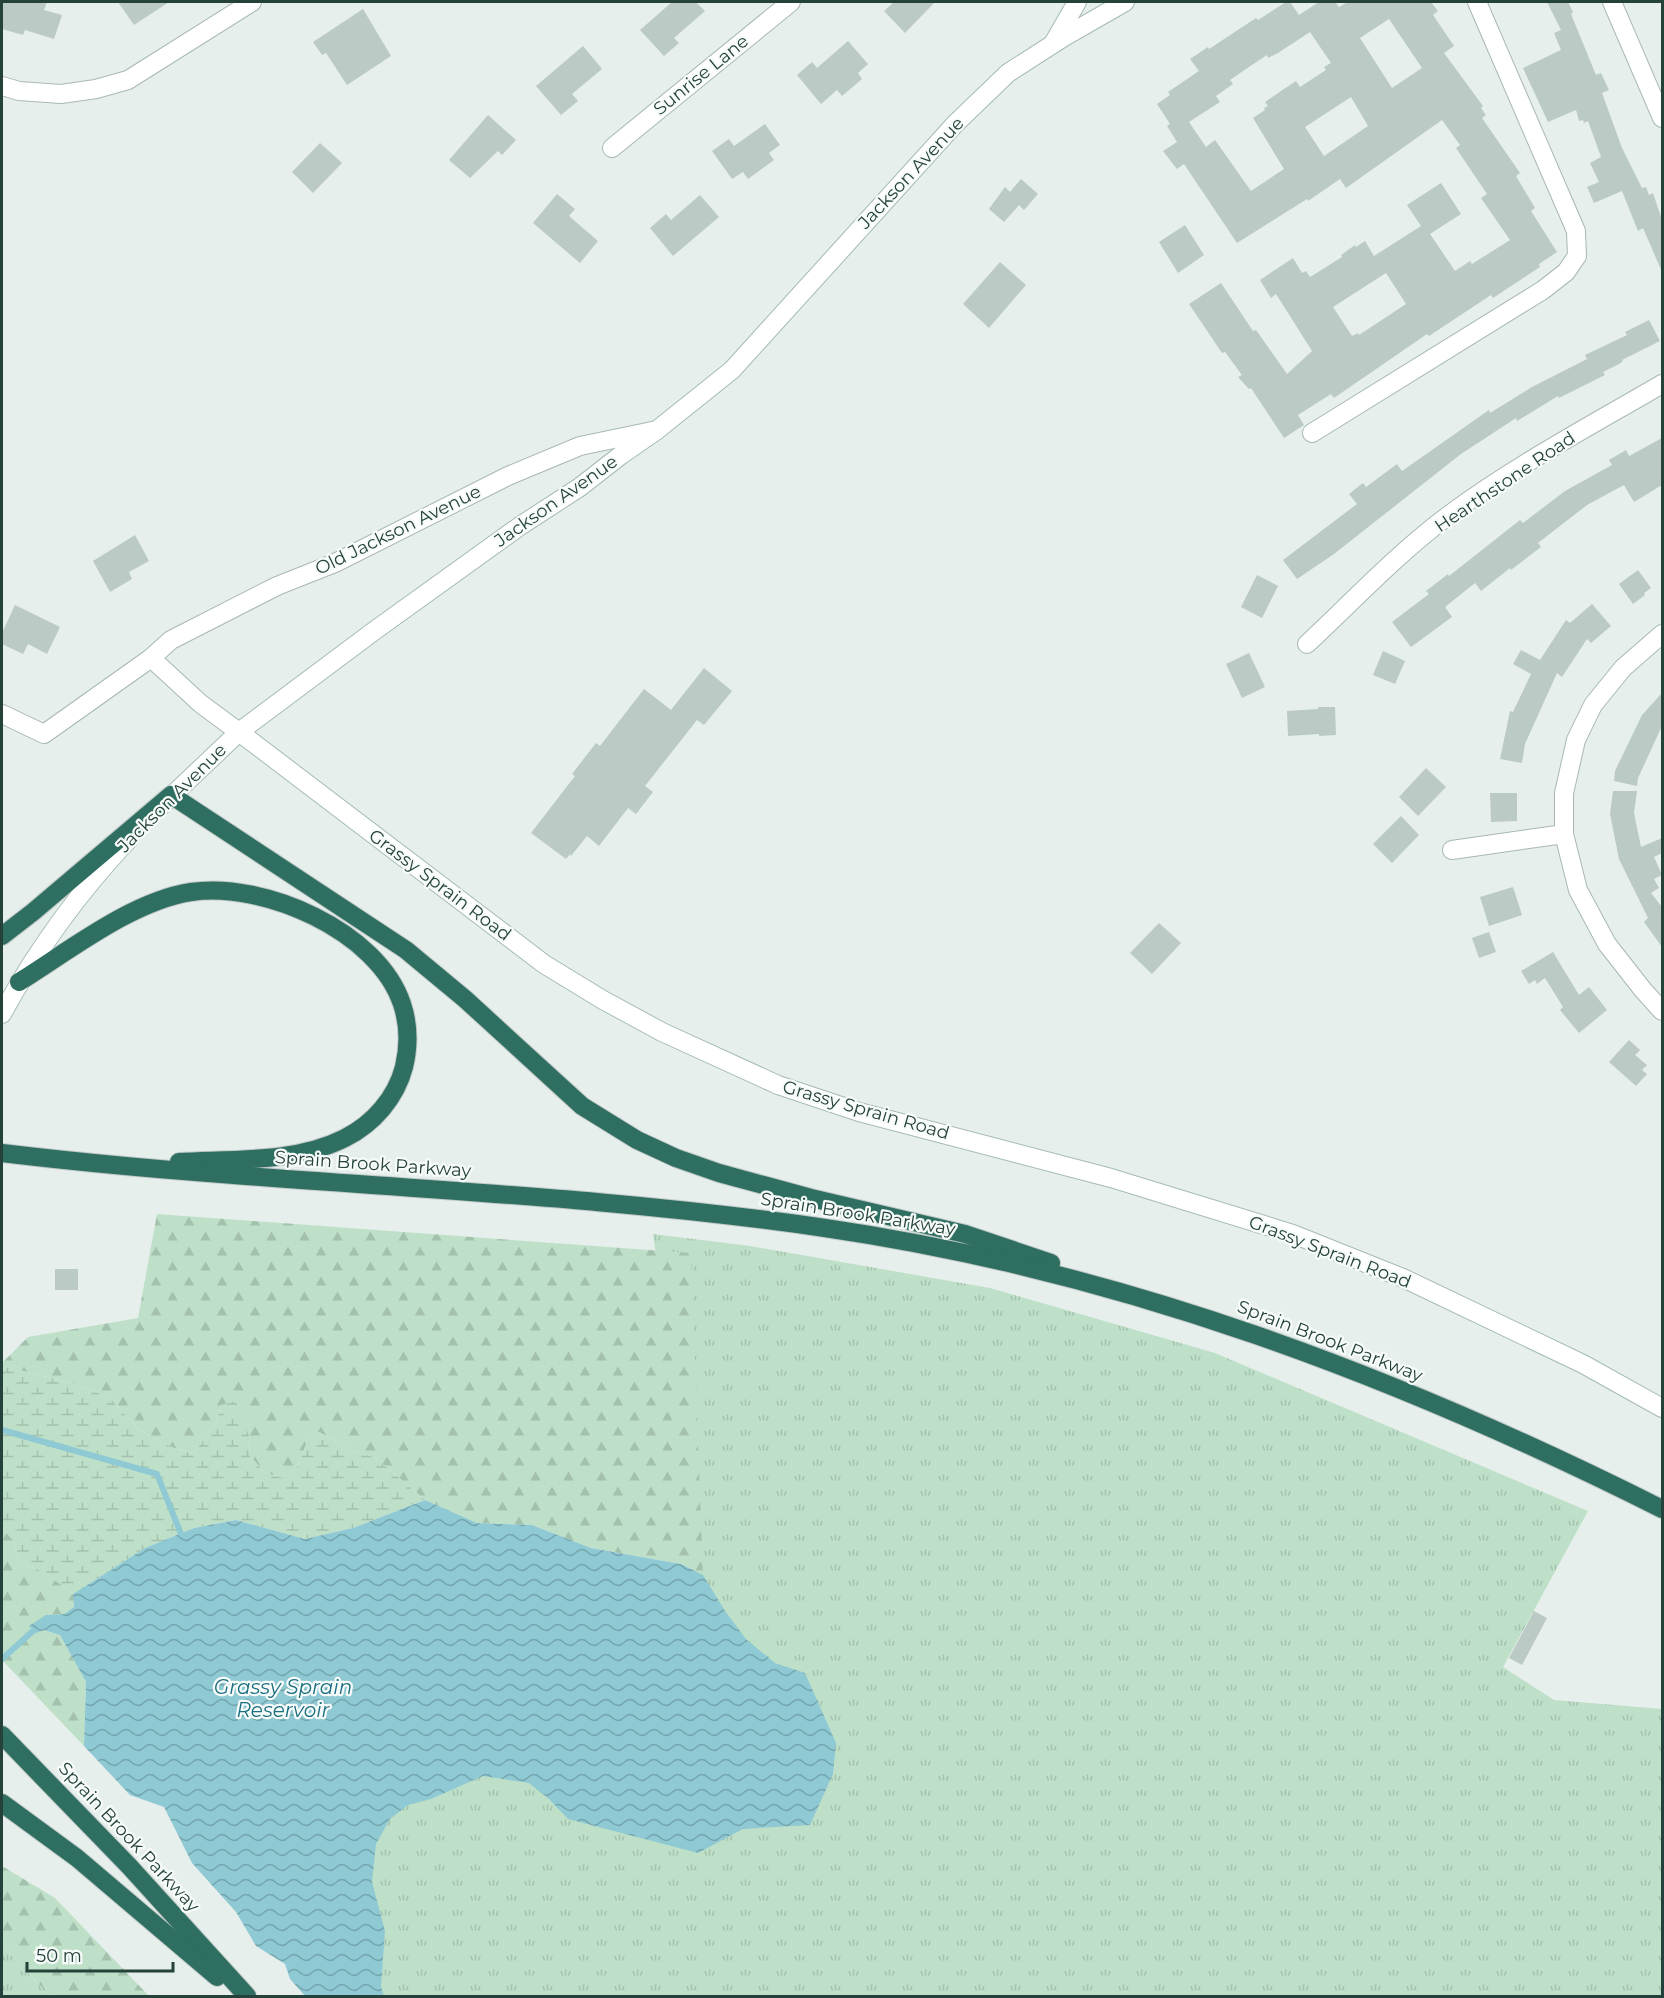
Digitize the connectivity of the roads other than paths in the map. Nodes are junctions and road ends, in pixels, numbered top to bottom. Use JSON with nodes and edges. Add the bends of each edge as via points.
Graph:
{"nodes":[{"id":1,"x":252,"y":2,"type":"edge"},
{"id":2,"x":791,"y":2,"type":"edge"},
{"id":3,"x":1077,"y":2,"type":"edge"},
{"id":4,"x":1125,"y":2,"type":"edge"},
{"id":5,"x":1477,"y":2,"type":"edge"},
{"id":6,"x":1612,"y":2,"type":"edge"},
{"id":7,"x":1053,"y":44,"type":"junction"},
{"id":8,"x":2,"y":86,"type":"edge"},
{"id":9,"x":1662,"y":115,"type":"edge"},
{"id":10,"x":612,"y":148,"type":"dead end"},
{"id":11,"x":1662,"y":384,"type":"edge"},
{"id":12,"x":657,"y":430,"type":"junction"},
{"id":13,"x":1311,"y":433,"type":"dead end"},
{"id":14,"x":1662,"y":634,"type":"edge"},
{"id":15,"x":1307,"y":644,"type":"dead end"},
{"id":16,"x":151,"y":658,"type":"junction"},
{"id":17,"x":2,"y":714,"type":"edge"},
{"id":18,"x":239,"y":732,"type":"junction"},
{"id":19,"x":171,"y":795,"type":"junction"},
{"id":20,"x":1564,"y":834,"type":"junction"},
{"id":21,"x":1452,"y":850,"type":"dead end"},
{"id":22,"x":2,"y":936,"type":"edge"},
{"id":23,"x":19,"y":982,"type":"junction"},
{"id":24,"x":1662,"y":1011,"type":"edge"},
{"id":25,"x":2,"y":1014,"type":"edge"},
{"id":26,"x":2,"y":1153,"type":"edge"},
{"id":27,"x":117,"y":1166,"type":"junction"},
{"id":28,"x":1174,"y":1307,"type":"junction"},
{"id":29,"x":1662,"y":1408,"type":"edge"},
{"id":30,"x":1662,"y":1509,"type":"edge"},
{"id":31,"x":2,"y":1735,"type":"edge"},
{"id":32,"x":2,"y":1803,"type":"edge"},
{"id":33,"x":240,"y":1996,"type":"edge"},
{"id":34,"x":247,"y":1996,"type":"edge"}],
"edges":[{"from":1,"to":8,"type":"street","via":[[128,81],[62,94]]},
{"from":2,"to":10,"type":"street","name":"Sunrise Lane"},
{"from":3,"to":7,"type":"street"},
{"from":4,"to":7,"type":"street","name":"Jackson Avenue"},
{"from":5,"to":13,"type":"street","via":[[1576,231],[1577,256],[1566,272],[1543,290]]},
{"from":6,"to":9,"type":"street"},
{"from":7,"to":12,"type":"street","name":"Jackson Avenue","via":[[1008,73],[962,118],[732,370]]},
{"from":11,"to":15,"type":"street","name":"Hearthstone Road","via":[[1448,516]]},
{"from":12,"to":16,"type":"street","name":"Old Jackson Avenue","via":[[580,446],[508,476],[171,640]]},
{"from":12,"to":18,"type":"street","name":"Jackson Avenue","via":[[383,624]]},
{"from":14,"to":20,"type":"street","via":[[1623,668],[1593,705],[1576,740],[1564,793]]},
{"from":16,"to":17,"type":"street","name":"Old Jackson Avenue","via":[[44,734]]},
{"from":16,"to":18,"type":"street","name":"Grassy Sprain Road","via":[[201,704]]},
{"from":18,"to":19,"type":"street","name":"Jackson Avenue"},
{"from":18,"to":29,"type":"street","name":"Grassy Sprain Road","via":[[544,964],[662,1032],[778,1085],[859,1112],[1111,1178],[1293,1234],[1403,1278],[1583,1364]]},
{"from":19,"to":22,"type":"highway"},
{"from":19,"to":23,"type":"street","name":"Jackson Avenue","via":[[113,856]]},
{"from":19,"to":28,"type":"highway","via":[[406,950],[582,1106],[637,1140],[697,1166],[748,1181],[1011,1248]]},
{"from":20,"to":21,"type":"street"},
{"from":20,"to":24,"type":"street","via":[[1578,890],[1607,944]]},
{"from":23,"to":25,"type":"street","name":"Jackson Avenue"},
{"from":23,"to":27,"type":"highway","via":[[131,913],[176,895],[208,890],[263,896],[320,920],[368,954],[394,985],[407,1020],[402,1076],[380,1112],[364,1126],[334,1143],[299,1153]]},
{"from":26,"to":27,"type":"highway","name":"Sprain Brook Parkway"},
{"from":27,"to":28,"type":"highway","name":"Sprain Brook Parkway","via":[[555,1198],[768,1220],[968,1254]]},
{"from":28,"to":30,"type":"highway","name":"Sprain Brook Parkway","via":[[1376,1378]]},
{"from":31,"to":34,"type":"highway","name":"Sprain Brook Parkway","via":[[105,1840]]},
{"from":32,"to":33,"type":"highway","via":[[77,1858]]}]}
